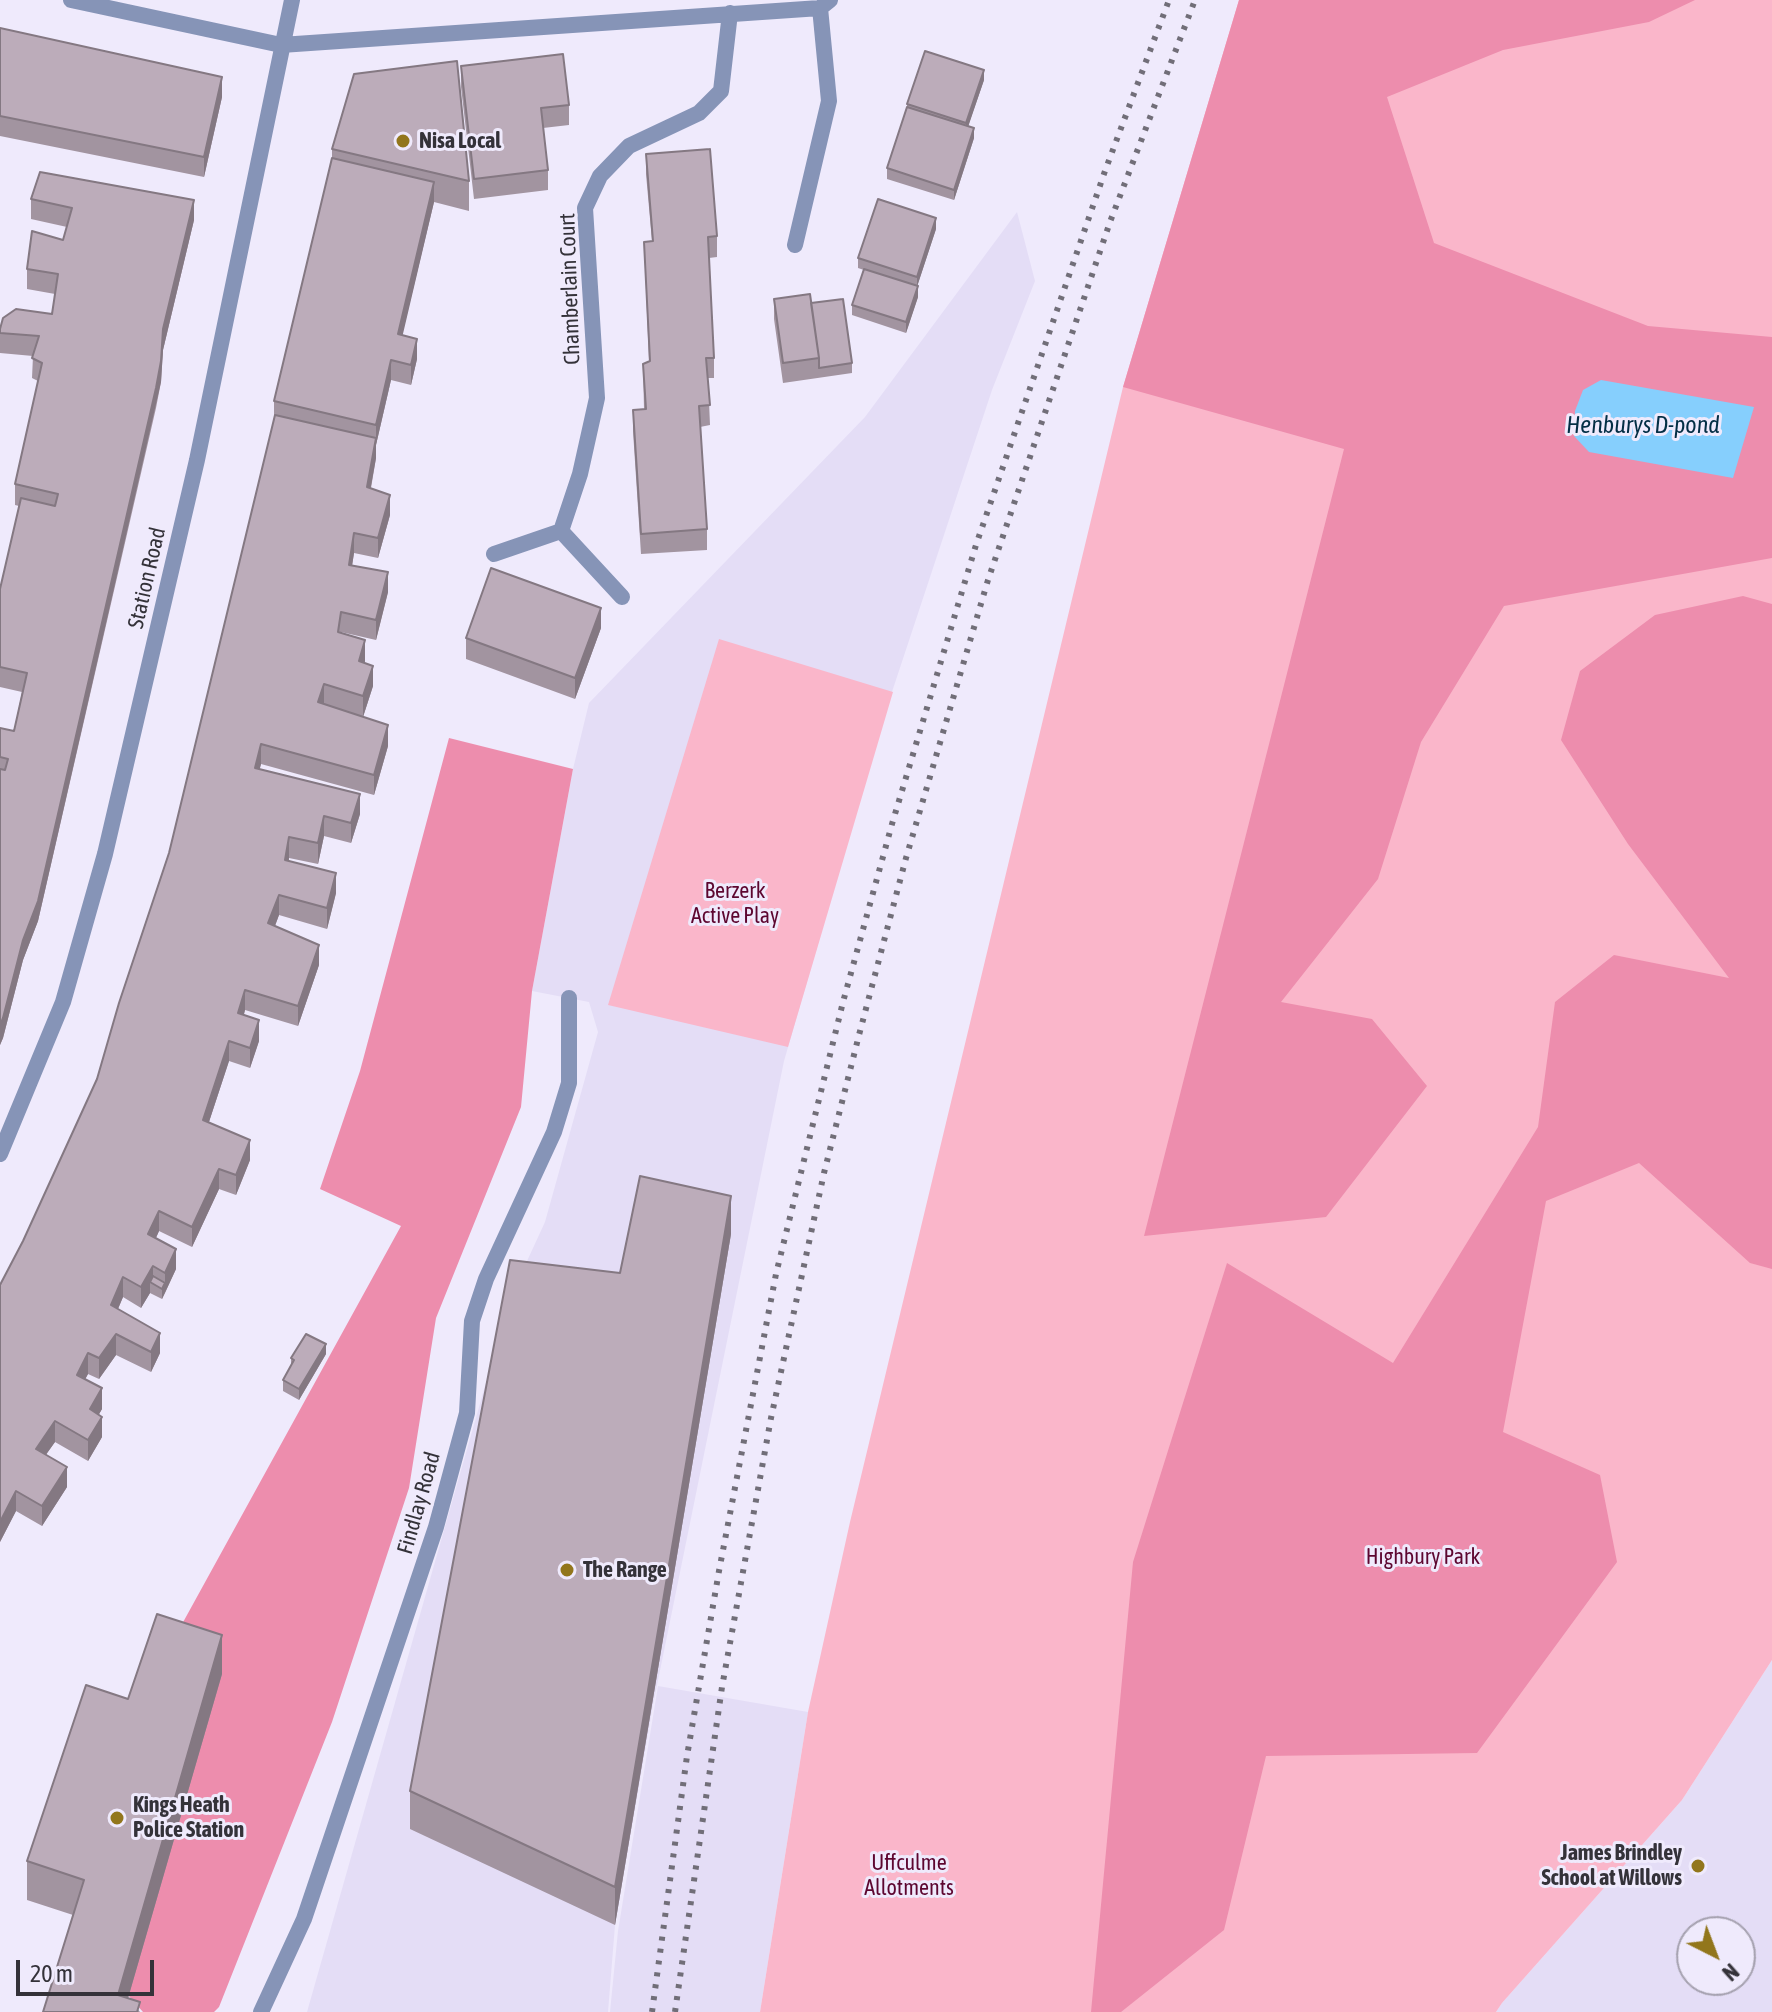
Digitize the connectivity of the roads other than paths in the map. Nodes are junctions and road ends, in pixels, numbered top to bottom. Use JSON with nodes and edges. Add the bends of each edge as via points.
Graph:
{"nodes":[{"id":1,"x":71,"y":0,"type":"edge"},
{"id":2,"x":292,"y":0,"type":"edge"},
{"id":3,"x":825,"y":4,"type":"edge"},
{"id":4,"x":730,"y":13,"type":"junction"},
{"id":5,"x":281,"y":45,"type":"junction"},
{"id":6,"x":795,"y":245,"type":"dead end"},
{"id":7,"x":561,"y":531,"type":"junction"},
{"id":8,"x":494,"y":554,"type":"dead end"},
{"id":9,"x":622,"y":597,"type":"dead end"},
{"id":10,"x":569,"y":998,"type":"dead end"},
{"id":11,"x":0,"y":1154,"type":"edge"},
{"id":12,"x":261,"y":2012,"type":"edge"}],
"edges":[{"from":1,"to":5,"type":"street"},
{"from":2,"to":5,"type":"street","name":"Station Road"},
{"from":3,"to":4,"type":"street"},
{"from":3,"to":6,"type":"street","via":[[829,101]]},
{"from":4,"to":5,"type":"street"},
{"from":4,"to":7,"type":"street","name":"Chamberlain Court","via":[[721,91],[699,113],[629,146],[600,176],[585,208],[597,398]]},
{"from":5,"to":11,"type":"street","name":"Station Road","via":[[197,460],[105,854],[63,1002]]},
{"from":7,"to":8,"type":"street"},
{"from":7,"to":9,"type":"street"},
{"from":10,"to":12,"type":"street","name":"Findlay Road","via":[[569,1083],[554,1132],[472,1321],[467,1413],[436,1527],[304,1919]]}]}
